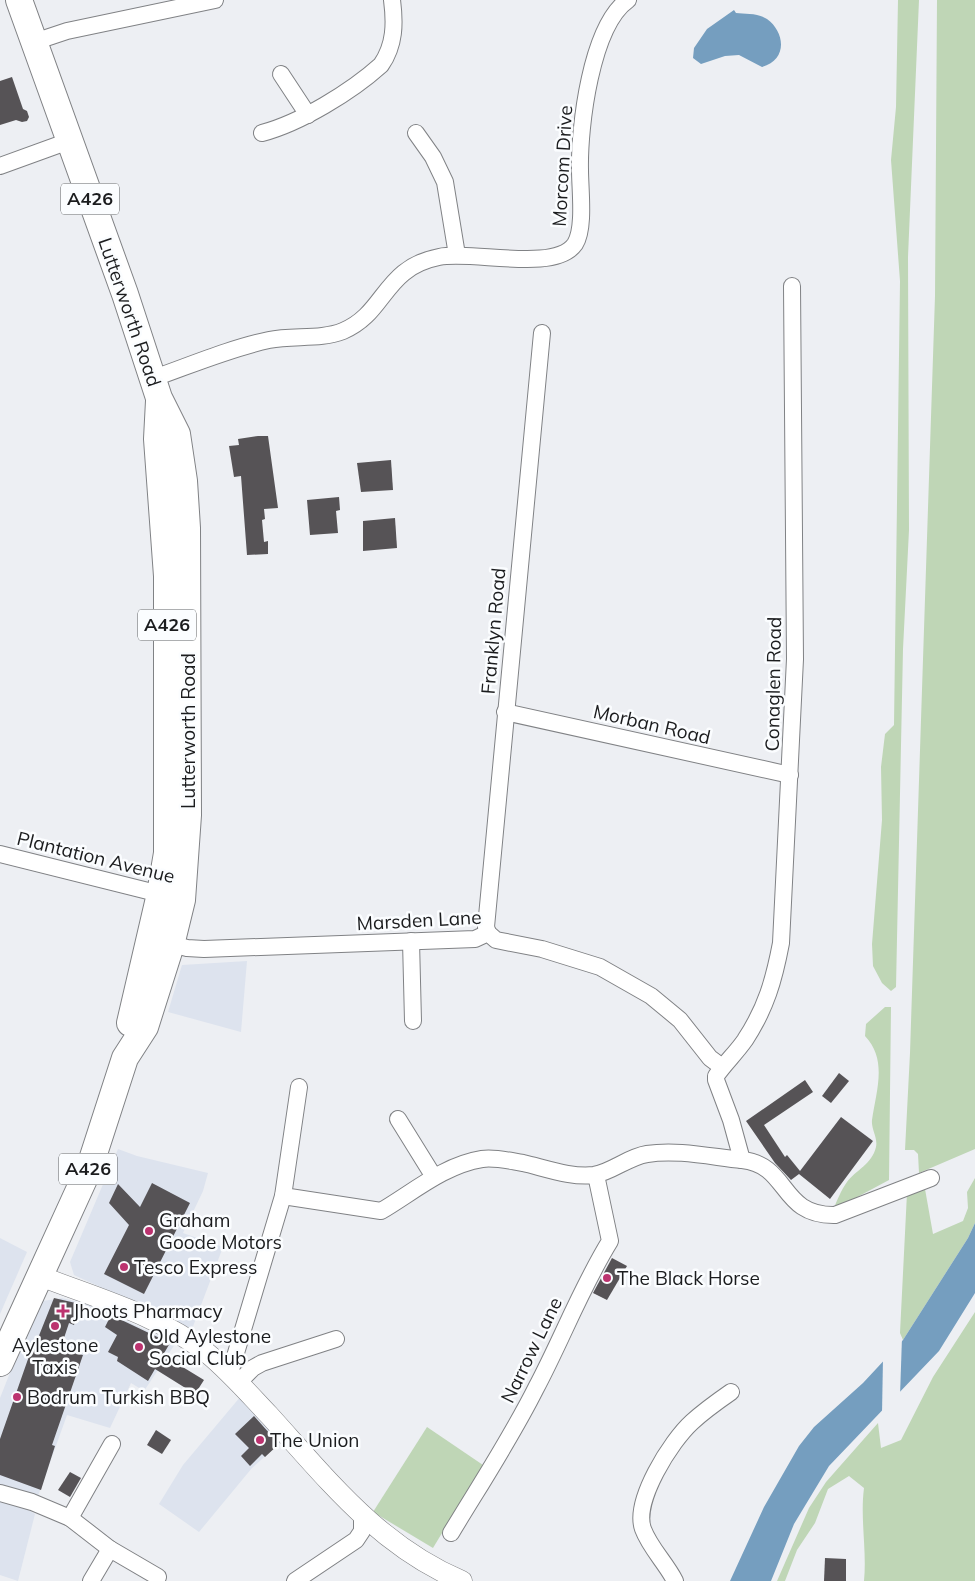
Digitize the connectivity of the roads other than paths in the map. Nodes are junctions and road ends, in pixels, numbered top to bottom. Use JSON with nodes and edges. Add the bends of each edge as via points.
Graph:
{"nodes":[{"id":1,"x":19,"y":0,"type":"edge"},
{"id":2,"x":215,"y":0,"type":"edge"},
{"id":3,"x":392,"y":0,"type":"edge"},
{"id":4,"x":628,"y":0,"type":"edge"},
{"id":5,"x":34,"y":42,"type":"junction"},
{"id":6,"x":281,"y":74,"type":"dead end"},
{"id":7,"x":308,"y":115,"type":"junction"},
{"id":8,"x":262,"y":133,"type":"dead end"},
{"id":9,"x":416,"y":133,"type":"dead end"},
{"id":10,"x":69,"y":141,"type":"junction"},
{"id":11,"x":0,"y":166,"type":"edge"},
{"id":12,"x":457,"y":255,"type":"junction"},
{"id":13,"x":792,"y":286,"type":"dead end"},
{"id":14,"x":542,"y":333,"type":"dead end"},
{"id":15,"x":157,"y":388,"type":"junction"},
{"id":16,"x":505,"y":712,"type":"junction"},
{"id":17,"x":790,"y":775,"type":"junction"},
{"id":18,"x":0,"y":854,"type":"edge"},
{"id":19,"x":171,"y":897,"type":"junction"},
{"id":20,"x":488,"y":933,"type":"junction"},
{"id":21,"x":161,"y":941,"type":"junction"},
{"id":22,"x":411,"y":941,"type":"junction"},
{"id":23,"x":413,"y":1021,"type":"dead end"},
{"id":24,"x":722,"y":1067,"type":"junction"},
{"id":25,"x":299,"y":1087,"type":"dead end"},
{"id":26,"x":398,"y":1120,"type":"dead end"},
{"id":27,"x":742,"y":1160,"type":"junction"},
{"id":28,"x":596,"y":1175,"type":"junction"},
{"id":29,"x":434,"y":1178,"type":"junction"},
{"id":30,"x":931,"y":1178,"type":"dead end"},
{"id":31,"x":283,"y":1196,"type":"junction"},
{"id":32,"x":40,"y":1276,"type":"junction"},
{"id":33,"x":336,"y":1339,"type":"dead end"},
{"id":34,"x":0,"y":1362,"type":"edge"},
{"id":35,"x":235,"y":1378,"type":"junction"},
{"id":36,"x":731,"y":1392,"type":"dead end"},
{"id":37,"x":112,"y":1444,"type":"dead end"},
{"id":38,"x":0,"y":1493,"type":"edge"},
{"id":39,"x":362,"y":1517,"type":"junction"},
{"id":40,"x":70,"y":1518,"type":"junction"},
{"id":41,"x":450,"y":1533,"type":"dead end"},
{"id":42,"x":110,"y":1549,"type":"junction"},
{"id":43,"x":158,"y":1577,"type":"dead end"},
{"id":44,"x":91,"y":1581,"type":"edge"},
{"id":45,"x":295,"y":1581,"type":"edge"},
{"id":46,"x":462,"y":1581,"type":"edge"},
{"id":47,"x":675,"y":1581,"type":"edge"}],
"edges":[{"from":1,"to":5,"type":"main road","name":"Lutterworth Road","number":"A426"},
{"from":2,"to":5,"type":"street","via":[[68,31]]},
{"from":3,"to":7,"type":"street","via":[[394,31],[389,54],[381,65]]},
{"from":4,"to":12,"type":"street","name":"Morcom Drive","via":[[622,4],[607,29],[588,79],[580,161],[581,226],[574,246],[545,260]]},
{"from":5,"to":10,"type":"main road","name":"Lutterworth Road","number":"A426"},
{"from":6,"to":7,"type":"street"},
{"from":7,"to":8,"type":"street","via":[[286,127]]},
{"from":9,"to":12,"type":"street","via":[[445,182]]},
{"from":10,"to":11,"type":"street"},
{"from":10,"to":15,"type":"main road","name":"Lutterworth Road","number":"A426"},
{"from":12,"to":15,"type":"street","name":"Morcom Drive","via":[[440,256],[410,268],[389,285],[369,313],[342,332],[268,340]]},
{"from":13,"to":17,"type":"street","name":"Conaglen Road","via":[[795,660]]},
{"from":14,"to":16,"type":"street","name":"Franklyn Road"},
{"from":15,"to":19,"type":"main road","name":"Lutterworth Road","number":"A426","via":[[167,437],[184,481],[187,528],[188,815]]},
{"from":16,"to":17,"type":"street","name":"Morban Road"},
{"from":16,"to":20,"type":"street","name":"Franklyn Road"},
{"from":17,"to":24,"type":"street","name":"Conaglen Road","via":[[781,943],[773,985],[755,1024]]},
{"from":18,"to":19,"type":"street","name":"Plantation Avenue"},
{"from":19,"to":21,"type":"main road","name":"Lutterworth Road","number":"A426"},
{"from":20,"to":22,"type":"street","name":"Marsden Lane","via":[[475,939]]},
{"from":20,"to":24,"type":"street","name":"Marsden Lane","via":[[496,940],[542,949],[600,967],[651,996],[680,1020],[710,1058]]},
{"from":21,"to":22,"type":"street","name":"Marsden Lane","via":[[204,949]]},
{"from":21,"to":32,"type":"main road","name":"Lutterworth Road","number":"A426","via":[[90,1166]]},
{"from":22,"to":23,"type":"street"},
{"from":24,"to":27,"type":"street","via":[[716,1080]]},
{"from":25,"to":31,"type":"street"},
{"from":26,"to":29,"type":"street"},
{"from":27,"to":28,"type":"street","via":[[647,1154]]},
{"from":27,"to":30,"type":"street","via":[[766,1167],[802,1209],[820,1216],[835,1216]]},
{"from":28,"to":29,"type":"street","via":[[580,1176],[504,1160],[482,1159]]},
{"from":28,"to":41,"type":"street","name":"Narrow Lane","via":[[610,1241],[537,1387]]},
{"from":29,"to":31,"type":"street","via":[[381,1211]]},
{"from":31,"to":35,"type":"street"},
{"from":32,"to":34,"type":"main road","number":"A426"},
{"from":32,"to":35,"type":"street","via":[[188,1338]]},
{"from":33,"to":35,"type":"street","via":[[262,1363]]},
{"from":35,"to":39,"type":"street"},
{"from":36,"to":47,"type":"street","via":[[691,1422],[677,1438],[657,1470],[641,1508],[643,1528]]},
{"from":37,"to":40,"type":"street"},
{"from":38,"to":40,"type":"street"},
{"from":39,"to":45,"type":"street","via":[[362,1531],[356,1540]]},
{"from":39,"to":46,"type":"street","via":[[406,1552]]},
{"from":40,"to":42,"type":"street"},
{"from":42,"to":43,"type":"street"},
{"from":42,"to":44,"type":"street"}]}
